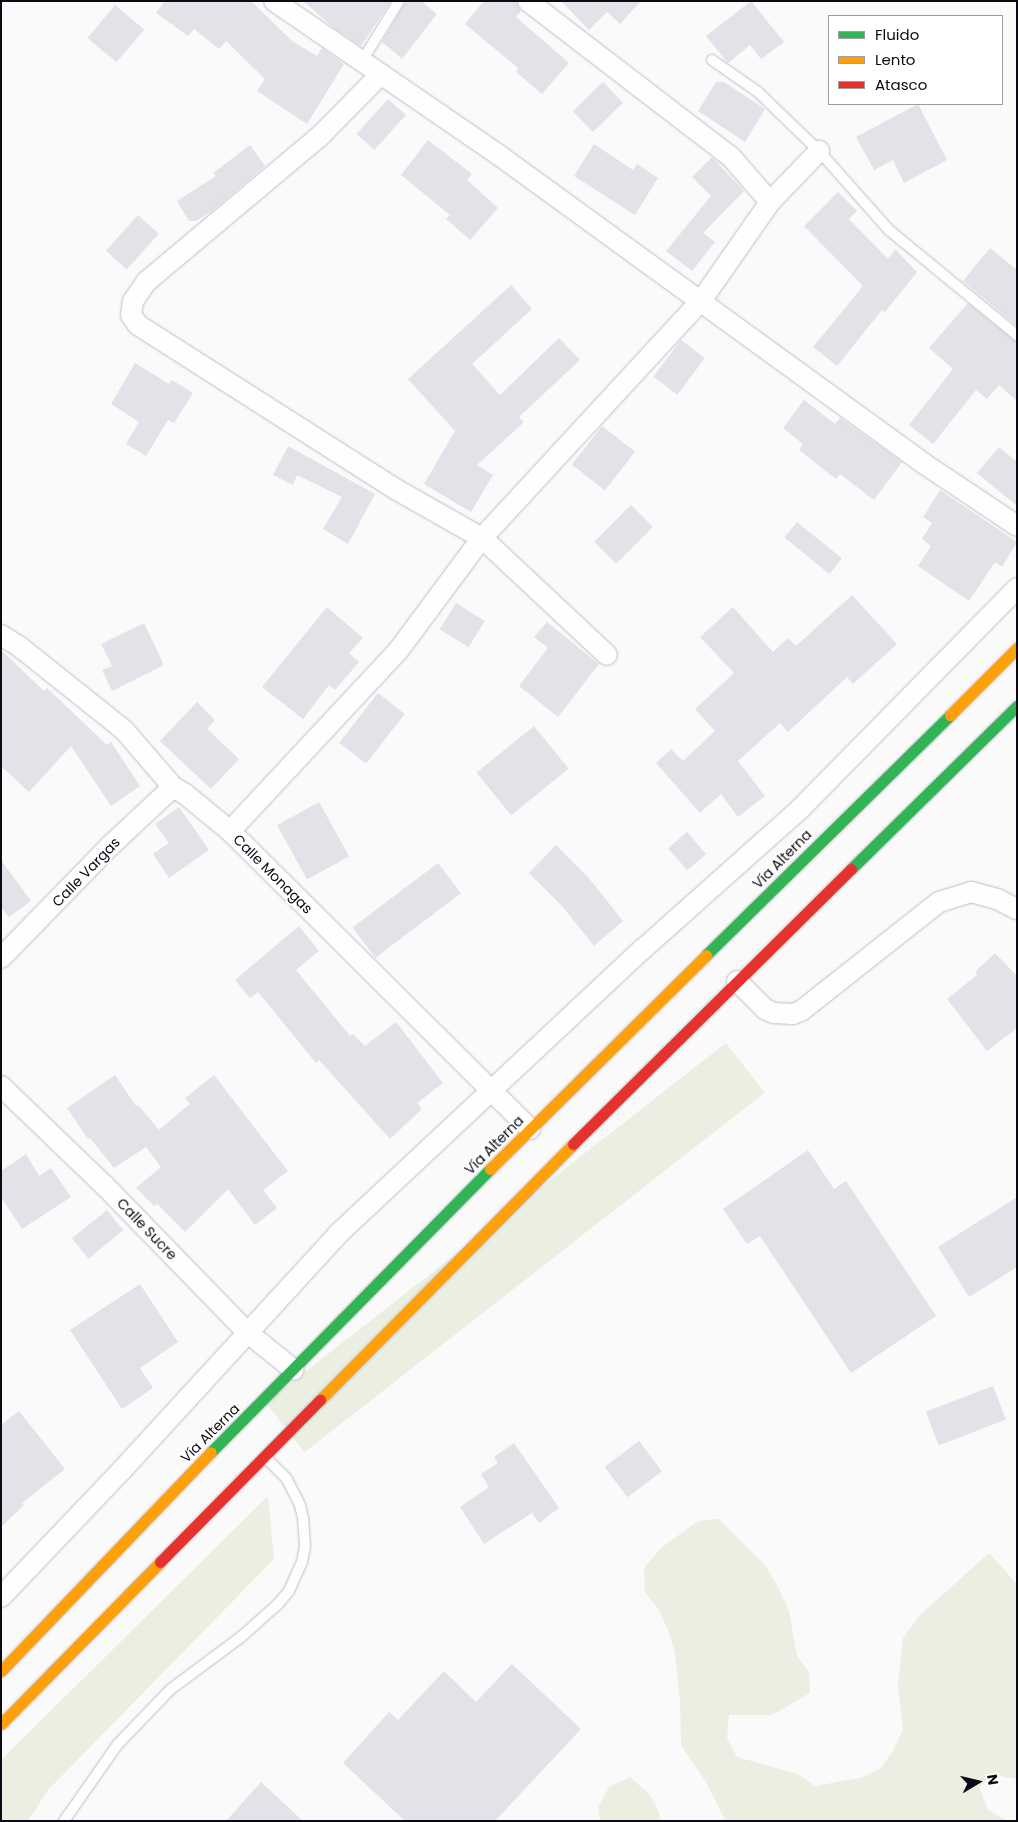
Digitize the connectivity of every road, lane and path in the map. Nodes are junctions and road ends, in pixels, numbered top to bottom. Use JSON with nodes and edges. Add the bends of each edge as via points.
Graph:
{"nodes":[{"id":1,"x":274,"y":1,"type":"edge"},
{"id":2,"x":400,"y":1,"type":"edge"},
{"id":3,"x":528,"y":1,"type":"edge"},
{"id":4,"x":712,"y":60,"type":"dead end"},
{"id":5,"x":362,"y":61,"type":"junction"},
{"id":6,"x":381,"y":74,"type":"junction"},
{"id":7,"x":819,"y":151,"type":"junction"},
{"id":8,"x":770,"y":202,"type":"junction"},
{"id":9,"x":701,"y":301,"type":"junction"},
{"id":10,"x":1017,"y":335,"type":"edge"},
{"id":11,"x":1017,"y":526,"type":"edge"},
{"id":12,"x":482,"y":538,"type":"junction"},
{"id":13,"x":1017,"y":588,"type":"edge"},
{"id":14,"x":1,"y":635,"type":"edge"},
{"id":15,"x":1017,"y":648,"type":"edge"},
{"id":16,"x":607,"y":655,"type":"dead end"},
{"id":17,"x":1017,"y":706,"type":"edge"},
{"id":18,"x":173,"y":788,"type":"junction"},
{"id":19,"x":230,"y":831,"type":"junction"},
{"id":20,"x":1015,"y":906,"type":"edge"},
{"id":21,"x":1,"y":958,"type":"edge"},
{"id":22,"x":737,"y":981,"type":"junction"},
{"id":23,"x":1,"y":1086,"type":"edge"},
{"id":24,"x":491,"y":1090,"type":"junction"},
{"id":25,"x":530,"y":1129,"type":"junction"},
{"id":26,"x":247,"y":1332,"type":"junction"},
{"id":27,"x":294,"y":1370,"type":"junction"},
{"id":28,"x":265,"y":1456,"type":"junction"},
{"id":29,"x":1,"y":1597,"type":"edge"},
{"id":30,"x":1,"y":1671,"type":"edge"},
{"id":31,"x":1,"y":1724,"type":"edge"},
{"id":32,"x":64,"y":1821,"type":"edge"}],
"edges":[{"from":1,"to":5,"type":"street"},
{"from":2,"to":5,"type":"lane"},
{"from":3,"to":8,"type":"street","via":[[731,157]]},
{"from":4,"to":7,"type":"lane","via":[[758,92]]},
{"from":5,"to":6,"type":"street"},
{"from":6,"to":9,"type":"street"},
{"from":6,"to":12,"type":"street","via":[[320,136],[148,281],[133,300],[131,315],[138,325],[397,490]]},
{"from":7,"to":8,"type":"street"},
{"from":7,"to":10,"type":"lane","via":[[889,230]]},
{"from":8,"to":9,"type":"street"},
{"from":9,"to":11,"type":"street","via":[[923,463]]},
{"from":9,"to":12,"type":"street"},
{"from":12,"to":16,"type":"street"},
{"from":12,"to":19,"type":"street","via":[[398,651]]},
{"from":13,"to":24,"type":"street","via":[[800,809]]},
{"from":14,"to":18,"type":"street","name":"Calle Monagas","via":[[124,730]]},
{"from":15,"to":25,"type":"highway","name":"Vía Alterna"},
{"from":17,"to":22,"type":"highway"},
{"from":18,"to":19,"type":"street","name":"Calle Monagas"},
{"from":18,"to":21,"type":"street","name":"Calle Vargas","via":[[110,846]]},
{"from":19,"to":24,"type":"street","name":"Calle Monagas"},
{"from":20,"to":22,"type":"street","via":[[971,892],[939,902],[823,995],[792,1014],[765,1009]]},
{"from":22,"to":28,"type":"highway"},
{"from":23,"to":26,"type":"street","name":"Calle Sucre","via":[[104,1185]]},
{"from":24,"to":25,"type":"street","name":"Calle Monagas"},
{"from":24,"to":26,"type":"street","via":[[338,1234]]},
{"from":25,"to":27,"type":"highway","name":"Vía Alterna"},
{"from":26,"to":27,"type":"street","name":"Calle Sucre"},
{"from":26,"to":29,"type":"street"},
{"from":27,"to":30,"type":"highway","name":"Vía Alterna","via":[[124,1540]]},
{"from":28,"to":31,"type":"highway"},
{"from":28,"to":32,"type":"lane","via":[[286,1478],[303,1518],[305,1546],[293,1584],[278,1604],[241,1637],[172,1689],[118,1744]]}]}
